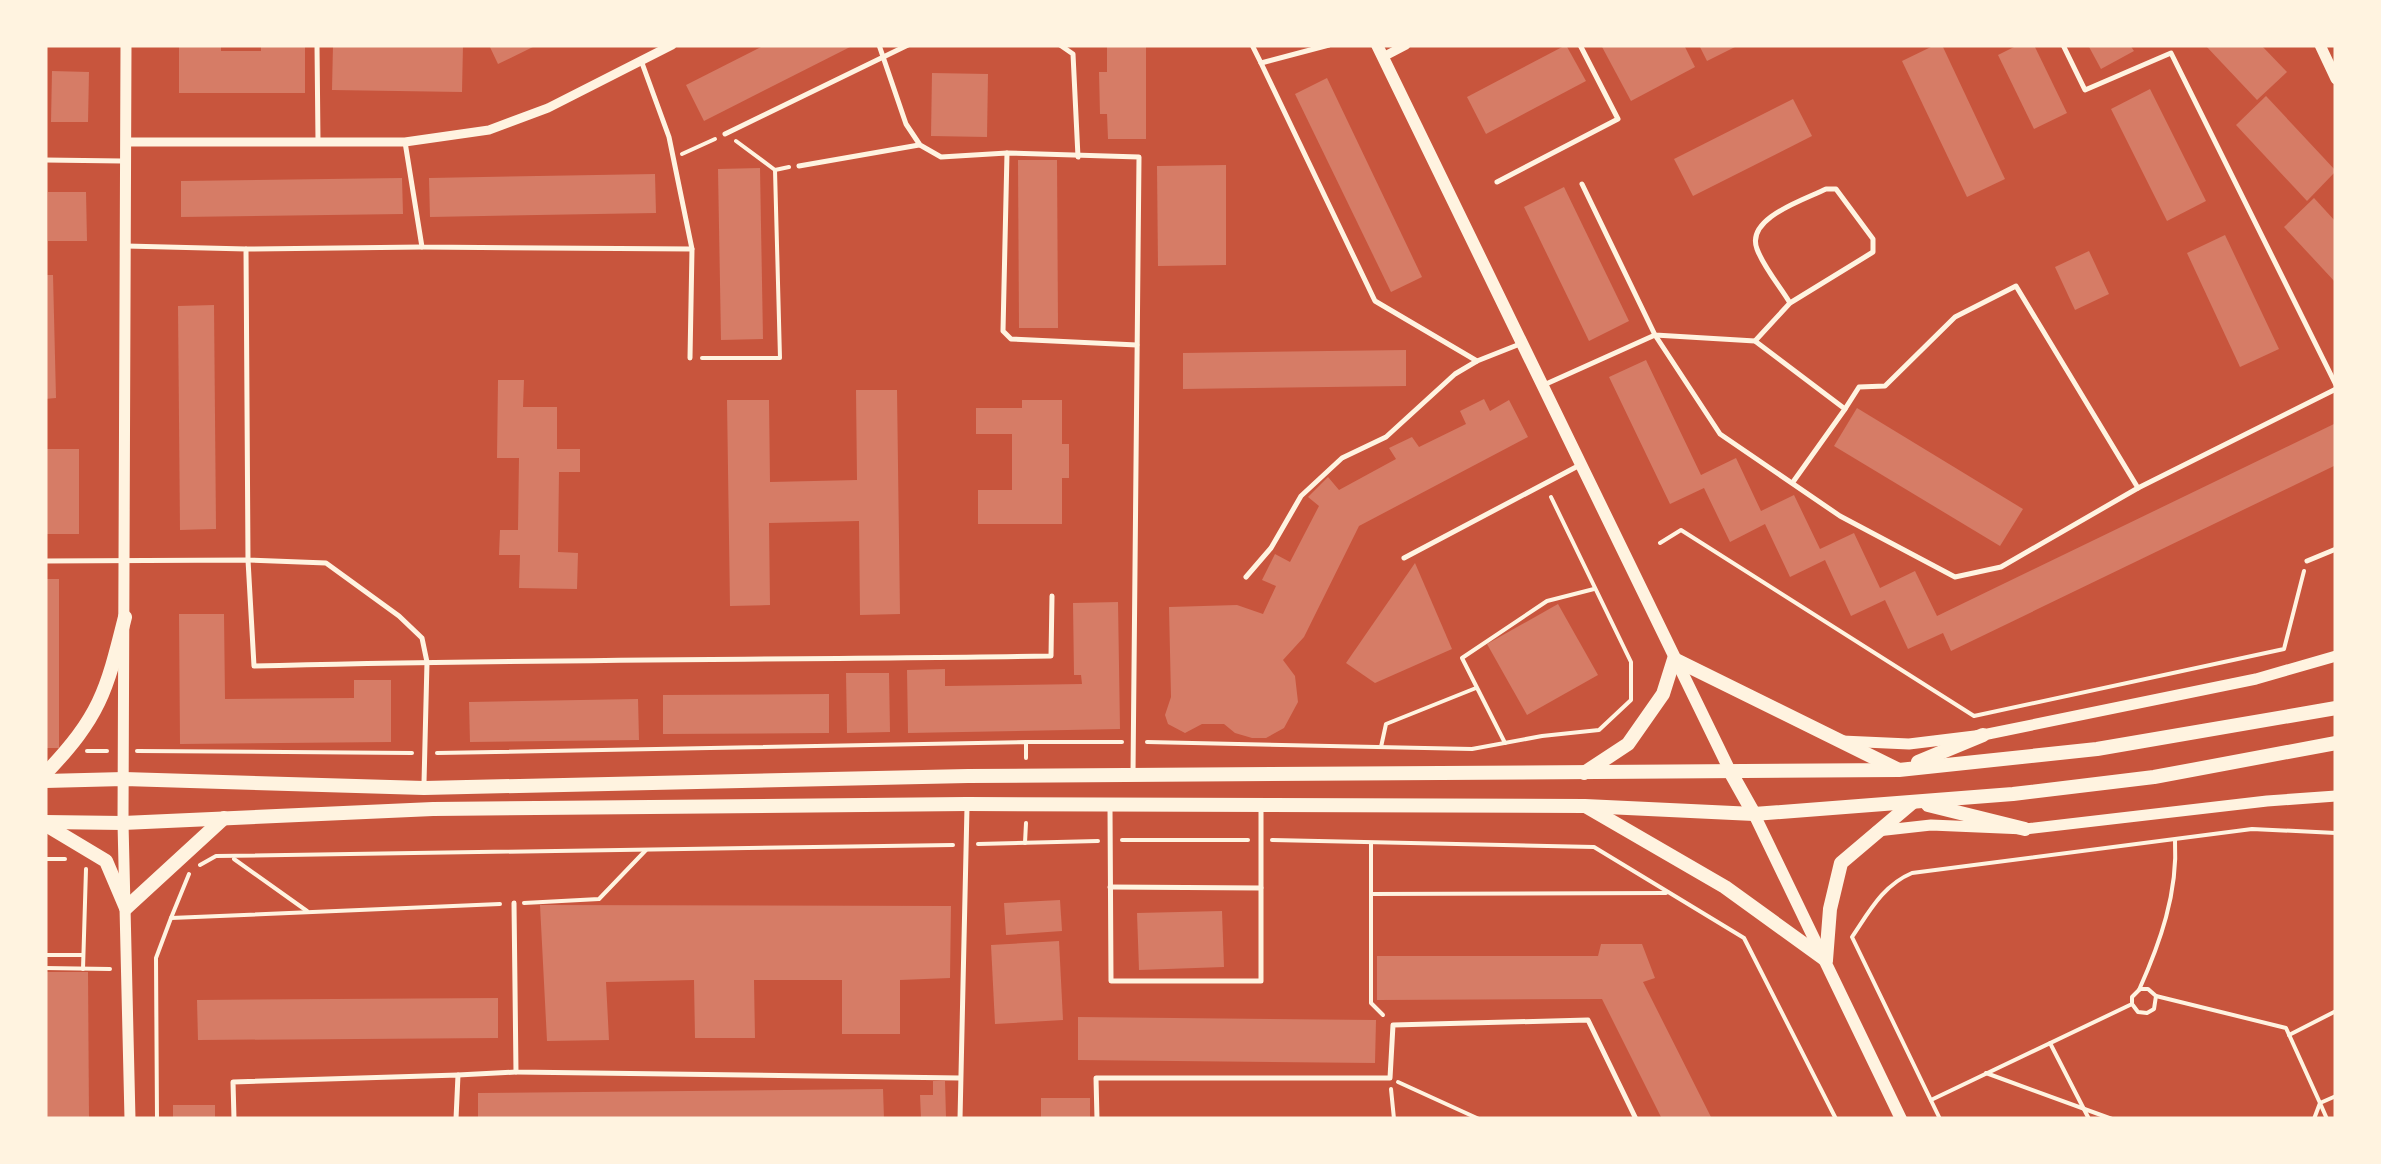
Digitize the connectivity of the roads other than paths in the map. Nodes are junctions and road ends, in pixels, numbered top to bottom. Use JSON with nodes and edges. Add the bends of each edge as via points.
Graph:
{"nodes":[{"id":1,"x":126,"y":45,"type":"edge"},
{"id":2,"x":317,"y":45,"type":"edge"},
{"id":3,"x":672,"y":45,"type":"edge"},
{"id":4,"x":879,"y":45,"type":"edge"},
{"id":5,"x":908,"y":45,"type":"edge"},
{"id":6,"x":1060,"y":45,"type":"edge"},
{"id":7,"x":1252,"y":45,"type":"edge"},
{"id":8,"x":1329,"y":45,"type":"edge"},
{"id":9,"x":1406,"y":45,"type":"edge"},
{"id":10,"x":1580,"y":45,"type":"edge"},
{"id":11,"x":2063,"y":45,"type":"edge"},
{"id":12,"x":2320,"y":45,"type":"edge"},
{"id":13,"x":1380,"y":51,"type":"edge"},
{"id":14,"x":884,"y":58,"type":"junction"},
{"id":15,"x":640,"y":60,"type":"junction"},
{"id":16,"x":1261,"y":62,"type":"junction"},
{"id":17,"x":2336,"y":79,"type":"edge"},
{"id":18,"x":726,"y":134,"type":"road end"},
{"id":19,"x":318,"y":141,"type":"junction"},
{"id":20,"x":126,"y":142,"type":"junction"},
{"id":21,"x":405,"y":142,"type":"junction"},
{"id":22,"x":920,"y":145,"type":"junction"},
{"id":23,"x":1007,"y":152,"type":"junction"},
{"id":24,"x":1078,"y":157,"type":"junction"},
{"id":25,"x":45,"y":160,"type":"edge"},
{"id":26,"x":126,"y":161,"type":"junction"},
{"id":27,"x":799,"y":166,"type":"road end"},
{"id":28,"x":1497,"y":182,"type":"dead end"},
{"id":29,"x":1582,"y":184,"type":"dead end"},
{"id":30,"x":126,"y":246,"type":"junction"},
{"id":31,"x":422,"y":247,"type":"junction"},
{"id":32,"x":246,"y":249,"type":"junction"},
{"id":33,"x":692,"y":250,"type":"junction"},
{"id":34,"x":1790,"y":303,"type":"junction"},
{"id":35,"x":1655,"y":335,"type":"junction"},
{"id":36,"x":1755,"y":341,"type":"junction"},
{"id":37,"x":1523,"y":343,"type":"junction"},
{"id":38,"x":1137,"y":344,"type":"junction"},
{"id":39,"x":690,"y":358,"type":"road end"},
{"id":40,"x":1477,"y":361,"type":"junction"},
{"id":41,"x":1544,"y":386,"type":"junction"},
{"id":42,"x":2336,"y":387,"type":"edge"},
{"id":43,"x":1845,"y":409,"type":"junction"},
{"id":44,"x":1581,"y":464,"type":"junction"},
{"id":45,"x":1793,"y":482,"type":"junction"},
{"id":46,"x":2138,"y":488,"type":"junction"},
{"id":47,"x":2336,"y":549,"type":"edge"},
{"id":48,"x":1404,"y":558,"type":"dead end"},
{"id":49,"x":125,"y":560,"type":"junction"},
{"id":50,"x":248,"y":560,"type":"junction"},
{"id":51,"x":2306,"y":561,"type":"road end"},
{"id":52,"x":45,"y":562,"type":"edge"},
{"id":53,"x":1246,"y":577,"type":"dead end"},
{"id":54,"x":1052,"y":596,"type":"dead end"},
{"id":55,"x":124,"y":616,"type":"junction"},
{"id":56,"x":2336,"y":656,"type":"edge"},
{"id":57,"x":1674,"y":659,"type":"junction"},
{"id":58,"x":427,"y":662,"type":"junction"},
{"id":59,"x":2336,"y":708,"type":"edge"},
{"id":60,"x":1983,"y":734,"type":"junction"},
{"id":61,"x":1842,"y":741,"type":"junction"},
{"id":62,"x":2336,"y":743,"type":"edge"},
{"id":63,"x":1899,"y":770,"type":"junction"},
{"id":64,"x":1730,"y":773,"type":"junction"},
{"id":65,"x":1584,"y":774,"type":"junction"},
{"id":66,"x":968,"y":776,"type":"junction"},
{"id":67,"x":45,"y":778,"type":"edge"},
{"id":68,"x":1133,"y":778,"type":"junction"},
{"id":69,"x":124,"y":779,"type":"junction"},
{"id":70,"x":424,"y":788,"type":"junction"},
{"id":71,"x":2336,"y":796,"type":"edge"},
{"id":72,"x":1913,"y":802,"type":"junction"},
{"id":73,"x":967,"y":804,"type":"junction"},
{"id":74,"x":1110,"y":804,"type":"junction"},
{"id":75,"x":1260,"y":804,"type":"junction"},
{"id":76,"x":1585,"y":806,"type":"junction"},
{"id":77,"x":1754,"y":814,"type":"junction"},
{"id":78,"x":224,"y":818,"type":"junction"},
{"id":79,"x":45,"y":823,"type":"edge"},
{"id":80,"x":123,"y":823,"type":"junction"},
{"id":81,"x":2025,"y":830,"type":"junction"},
{"id":82,"x":1877,"y":831,"type":"junction"},
{"id":83,"x":1110,"y":887,"type":"junction"},
{"id":84,"x":1261,"y":888,"type":"junction"},
{"id":85,"x":514,"y":903,"type":"road end"},
{"id":86,"x":126,"y":908,"type":"junction"},
{"id":87,"x":1826,"y":960,"type":"junction"},
{"id":88,"x":516,"y":1072,"type":"junction"},
{"id":89,"x":458,"y":1076,"type":"junction"},
{"id":90,"x":960,"y":1078,"type":"junction"},
{"id":91,"x":130,"y":1119,"type":"edge"},
{"id":92,"x":234,"y":1119,"type":"edge"},
{"id":93,"x":456,"y":1119,"type":"edge"},
{"id":94,"x":960,"y":1119,"type":"edge"},
{"id":95,"x":1097,"y":1119,"type":"edge"},
{"id":96,"x":1636,"y":1119,"type":"edge"},
{"id":97,"x":1900,"y":1119,"type":"edge"}],
"edges":[{"from":1,"to":20,"type":"street"},
{"from":2,"to":19,"type":"lane"},
{"from":3,"to":15,"type":"street"},
{"from":4,"to":14,"type":"lane"},
{"from":5,"to":14,"type":"lane"},
{"from":6,"to":24,"type":"lane","via":[[1074,54]]},
{"from":7,"to":16,"type":"lane"},
{"from":8,"to":16,"type":"lane"},
{"from":9,"to":13,"type":"street"},
{"from":10,"to":28,"type":"lane","via":[[1618,119]]},
{"from":11,"to":42,"type":"lane","via":[[2085,90],[2171,53]]},
{"from":12,"to":17,"type":"street"},
{"from":13,"to":37,"type":"main road"},
{"from":14,"to":18,"type":"lane"},
{"from":14,"to":22,"type":"lane"},
{"from":15,"to":21,"type":"street","via":[[548,108],[488,130]]},
{"from":15,"to":33,"type":"lane","via":[[674,158]]},
{"from":16,"to":40,"type":"lane","via":[[1375,301]]},
{"from":19,"to":20,"type":"street"},
{"from":19,"to":21,"type":"street"},
{"from":20,"to":26,"type":"street"},
{"from":21,"to":31,"type":"lane"},
{"from":22,"to":23,"type":"lane","via":[[941,156]]},
{"from":22,"to":27,"type":"lane"},
{"from":23,"to":24,"type":"lane"},
{"from":23,"to":38,"type":"lane","via":[[1003,331],[1011,339]]},
{"from":24,"to":38,"type":"lane","via":[[1139,158]]},
{"from":25,"to":26,"type":"lane"},
{"from":26,"to":30,"type":"street"},
{"from":29,"to":35,"type":"lane"},
{"from":30,"to":32,"type":"lane"},
{"from":30,"to":49,"type":"street"},
{"from":31,"to":32,"type":"lane"},
{"from":31,"to":33,"type":"lane"},
{"from":32,"to":50,"type":"lane"},
{"from":33,"to":39,"type":"lane"},
{"from":34,"to":34,"type":"lane","via":[[1756,247],[1756,232],[1762,221],[1836,188],[1873,238],[1873,252]]},
{"from":34,"to":36,"type":"lane"},
{"from":35,"to":36,"type":"lane"},
{"from":35,"to":41,"type":"lane"},
{"from":35,"to":45,"type":"lane","via":[[1720,434]]},
{"from":36,"to":43,"type":"lane"},
{"from":37,"to":40,"type":"lane"},
{"from":37,"to":41,"type":"main road"},
{"from":38,"to":68,"type":"lane"},
{"from":40,"to":53,"type":"lane","via":[[1386,437],[1342,458],[1302,496]]},
{"from":41,"to":44,"type":"main road"},
{"from":42,"to":46,"type":"lane"},
{"from":43,"to":45,"type":"lane"},
{"from":43,"to":46,"type":"lane","via":[[1859,387],[1885,386],[1955,317],[2016,286]]},
{"from":44,"to":48,"type":"lane"},
{"from":44,"to":57,"type":"main road"},
{"from":45,"to":46,"type":"lane","via":[[1840,516],[1955,577],[2001,567]]},
{"from":47,"to":51,"type":"lane"},
{"from":49,"to":50,"type":"lane"},
{"from":49,"to":52,"type":"lane"},
{"from":49,"to":55,"type":"street"},
{"from":50,"to":58,"type":"lane","via":[[326,563],[422,638]]},
{"from":50,"to":58,"type":"lane","via":[[254,666]]},
{"from":54,"to":58,"type":"lane","via":[[1051,656]]},
{"from":55,"to":67,"type":"main road","via":[[98,709]]},
{"from":55,"to":69,"type":"street"},
{"from":56,"to":60,"type":"street","via":[[2256,679]]},
{"from":57,"to":61,"type":"main road"},
{"from":57,"to":64,"type":"main road"},
{"from":57,"to":65,"type":"main road","via":[[1663,694],[1628,744]]},
{"from":58,"to":70,"type":"lane"},
{"from":59,"to":63,"type":"main road","via":[[2097,750]]},
{"from":60,"to":61,"type":"street","via":[[1909,744]]},
{"from":60,"to":63,"type":"main road"},
{"from":61,"to":63,"type":"main road"},
{"from":62,"to":72,"type":"main road","via":[[2154,777]]},
{"from":63,"to":64,"type":"main road"},
{"from":64,"to":65,"type":"main road"},
{"from":64,"to":77,"type":"main road"},
{"from":65,"to":68,"type":"main road"},
{"from":66,"to":68,"type":"main road"},
{"from":66,"to":70,"type":"main road"},
{"from":66,"to":73,"type":"main road"},
{"from":67,"to":69,"type":"main road"},
{"from":69,"to":70,"type":"main road"},
{"from":69,"to":80,"type":"street"},
{"from":71,"to":81,"type":"street"},
{"from":72,"to":77,"type":"main road"},
{"from":72,"to":81,"type":"main road"},
{"from":72,"to":82,"type":"main road"},
{"from":73,"to":74,"type":"main road"},
{"from":73,"to":78,"type":"main road","via":[[432,809]]},
{"from":73,"to":90,"type":"lane"},
{"from":74,"to":75,"type":"main road"},
{"from":74,"to":83,"type":"lane"},
{"from":75,"to":76,"type":"main road"},
{"from":75,"to":84,"type":"lane"},
{"from":76,"to":77,"type":"main road"},
{"from":76,"to":87,"type":"main road","via":[[1725,887]]},
{"from":77,"to":87,"type":"main road"},
{"from":78,"to":80,"type":"main road"},
{"from":78,"to":86,"type":"main road"},
{"from":79,"to":80,"type":"main road"},
{"from":79,"to":86,"type":"main road","via":[[106,861]]},
{"from":80,"to":86,"type":"street"},
{"from":81,"to":82,"type":"street"},
{"from":82,"to":87,"type":"main road","via":[[1841,864]]},
{"from":83,"to":84,"type":"lane"},
{"from":83,"to":84,"type":"lane","via":[[1110,982],[1261,980]]},
{"from":85,"to":88,"type":"lane"},
{"from":86,"to":91,"type":"street"},
{"from":87,"to":97,"type":"main road"},
{"from":88,"to":89,"type":"lane"},
{"from":88,"to":90,"type":"lane"},
{"from":89,"to":92,"type":"lane","via":[[233,1082]]},
{"from":89,"to":93,"type":"lane"},
{"from":90,"to":94,"type":"lane"},
{"from":95,"to":96,"type":"lane","via":[[1096,1078],[1390,1078],[1393,1025],[1588,1020]]}]}
